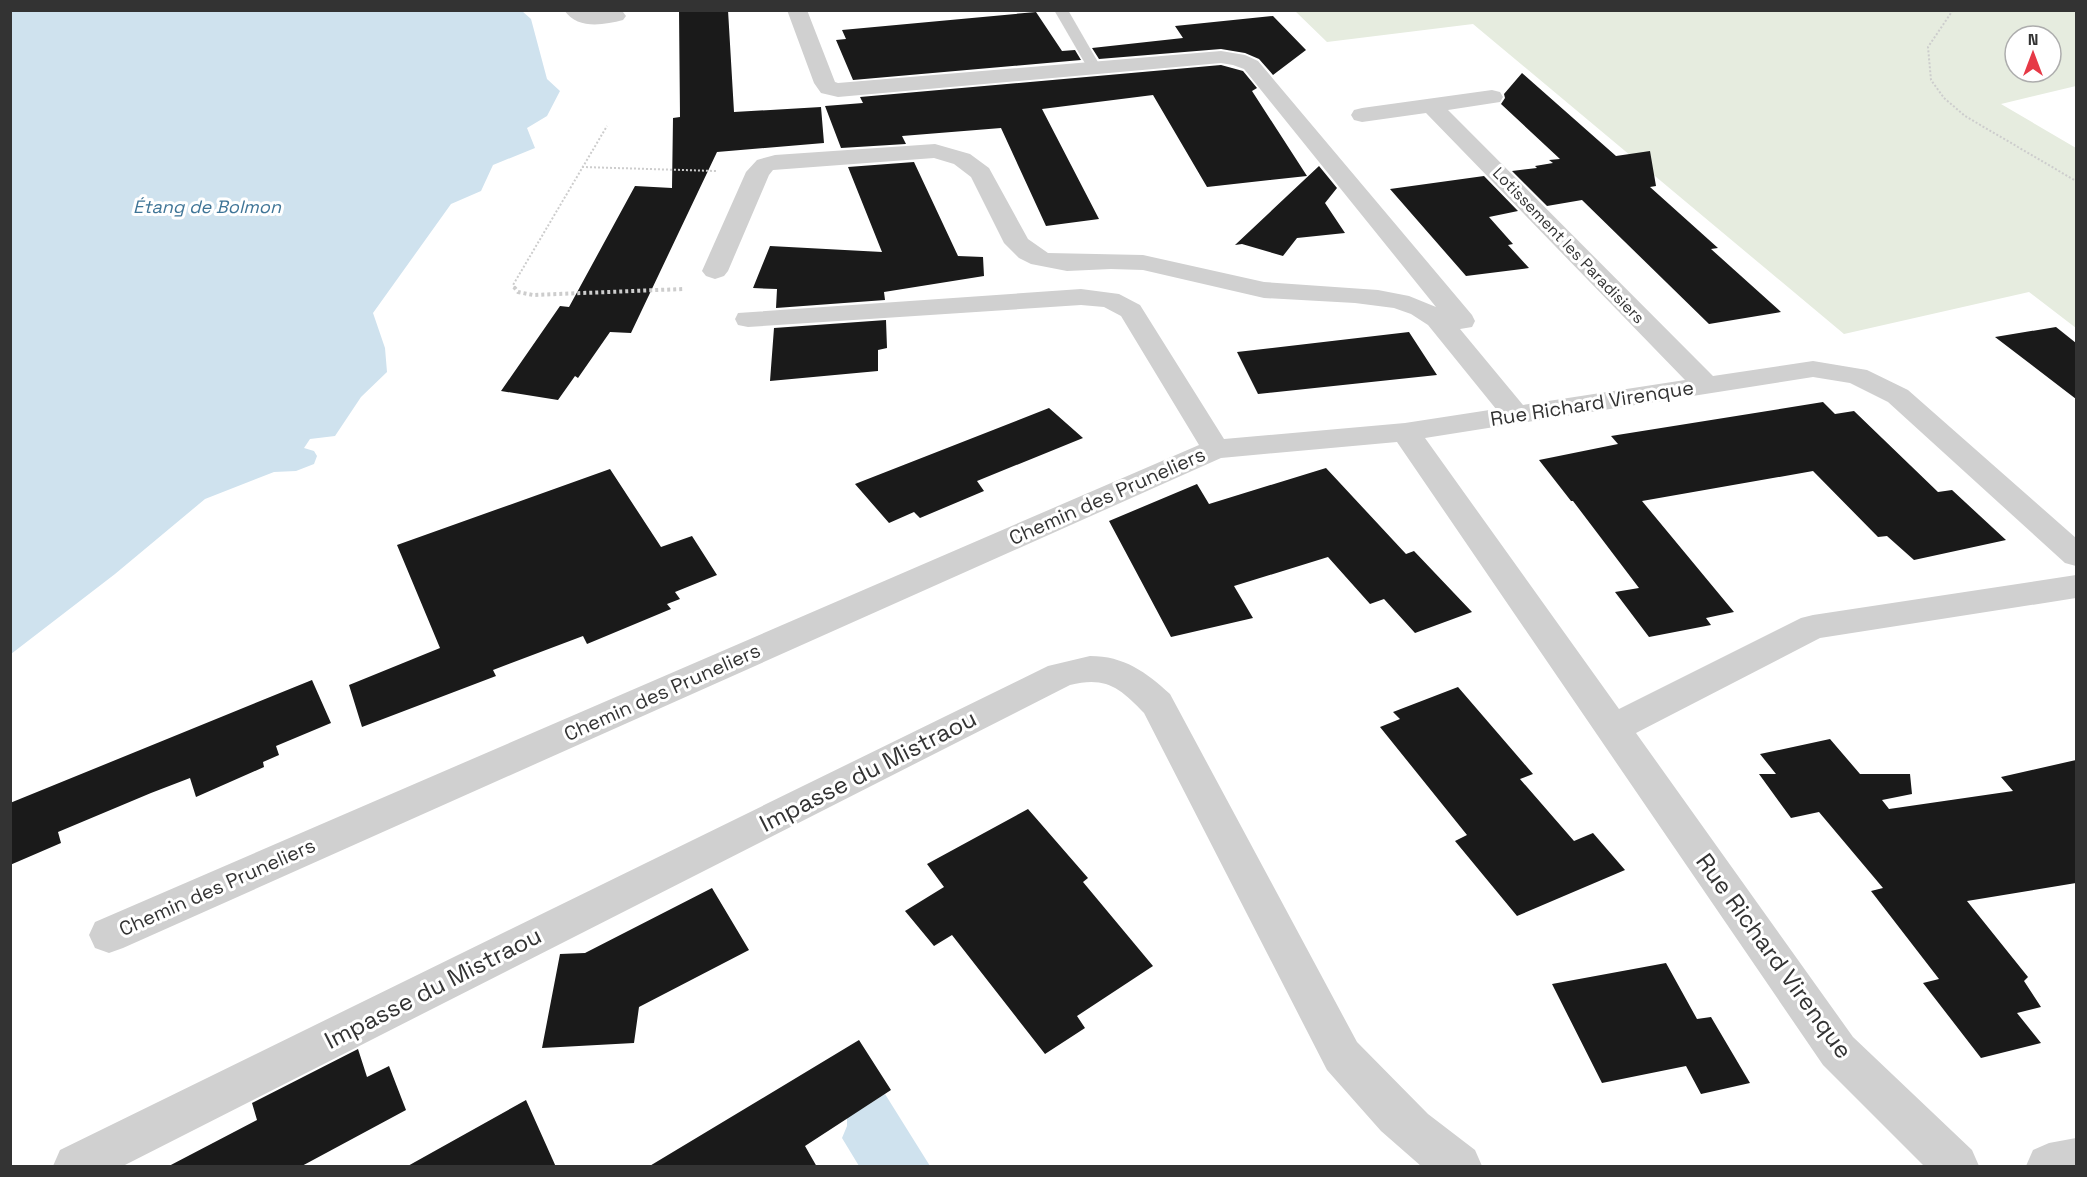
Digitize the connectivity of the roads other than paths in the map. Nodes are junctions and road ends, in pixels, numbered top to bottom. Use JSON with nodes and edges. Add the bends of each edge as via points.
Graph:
{"nodes":[{"id":1,"x":574,"y":10,"type":"edge"},
{"id":2,"x":796,"y":10,"type":"edge"},
{"id":3,"x":1061,"y":10,"type":"edge"},
{"id":4,"x":616,"y":16,"type":"dead end"},
{"id":5,"x":1095,"y":69,"type":"junction"},
{"id":6,"x":1492,"y":96,"type":"dead end"},
{"id":7,"x":1431,"y":105,"type":"junction"},
{"id":8,"x":1362,"y":115,"type":"dead end"},
{"id":9,"x":715,"y":271,"type":"road end"},
{"id":10,"x":748,"y":319,"type":"dead end"},
{"id":11,"x":1706,"y":385,"type":"junction"},
{"id":12,"x":1515,"y":415,"type":"junction"},
{"id":13,"x":1405,"y":432,"type":"junction"},
{"id":14,"x":1216,"y":449,"type":"junction"},
{"id":15,"x":2076,"y":555,"type":"edge"},
{"id":16,"x":2076,"y":586,"type":"edge"},
{"id":17,"x":1612,"y":729,"type":"junction"},
{"id":18,"x":109,"y":935,"type":"dead end"},
{"id":19,"x":2076,"y":1161,"type":"edge"},
{"id":20,"x":76,"y":1167,"type":"edge"},
{"id":21,"x":1459,"y":1167,"type":"edge"},
{"id":22,"x":1956,"y":1167,"type":"edge"},
{"id":23,"x":2049,"y":1167,"type":"edge"}],
"edges":[{"from":1,"to":4,"type":"street","via":[[587,18]]},
{"from":2,"to":5,"type":"street","via":[[825,83],[838,90]]},
{"from":3,"to":5,"type":"lane"},
{"from":5,"to":12,"type":"street","via":[[1221,57],[1251,65],[1502,369]]},
{"from":6,"to":7,"type":"street"},
{"from":7,"to":8,"type":"street"},
{"from":7,"to":11,"type":"street","name":"Lotissement les Paradisiers"},
{"from":9,"to":12,"type":"street","via":[[758,172],[765,165],[935,152],[962,159],[981,173],[1017,243],[1025,253],[1042,260],[1065,264],[1124,261],[1265,290],[1395,299],[1425,309],[1438,319]]},
{"from":10,"to":14,"type":"street","name":"Chemin des Pruneliers","via":[[1081,297],[1110,300],[1131,311]]},
{"from":11,"to":12,"type":"street","name":"Rue Richard Virenque"},
{"from":11,"to":15,"type":"street","name":"Rue Richard Virenque","via":[[1813,369],[1857,376],[1898,396]]},
{"from":12,"to":13,"type":"street","name":"Rue Richard Virenque"},
{"from":13,"to":14,"type":"street","name":"Chemin des Pruneliers"},
{"from":13,"to":17,"type":"street","name":"Rue Richard Virenque"},
{"from":14,"to":18,"type":"street","name":"Chemin des Pruneliers"},
{"from":16,"to":17,"type":"street","via":[[1813,627]]},
{"from":17,"to":22,"type":"street","name":"Rue Richard Virenque","via":[[1838,1051]]},
{"from":19,"to":23,"type":"street"},
{"from":20,"to":21,"type":"street","name":"Impasse du Mistraou","via":[[1060,675],[1099,668],[1132,679],[1156,704],[1342,1056],[1433,1149]]}]}
